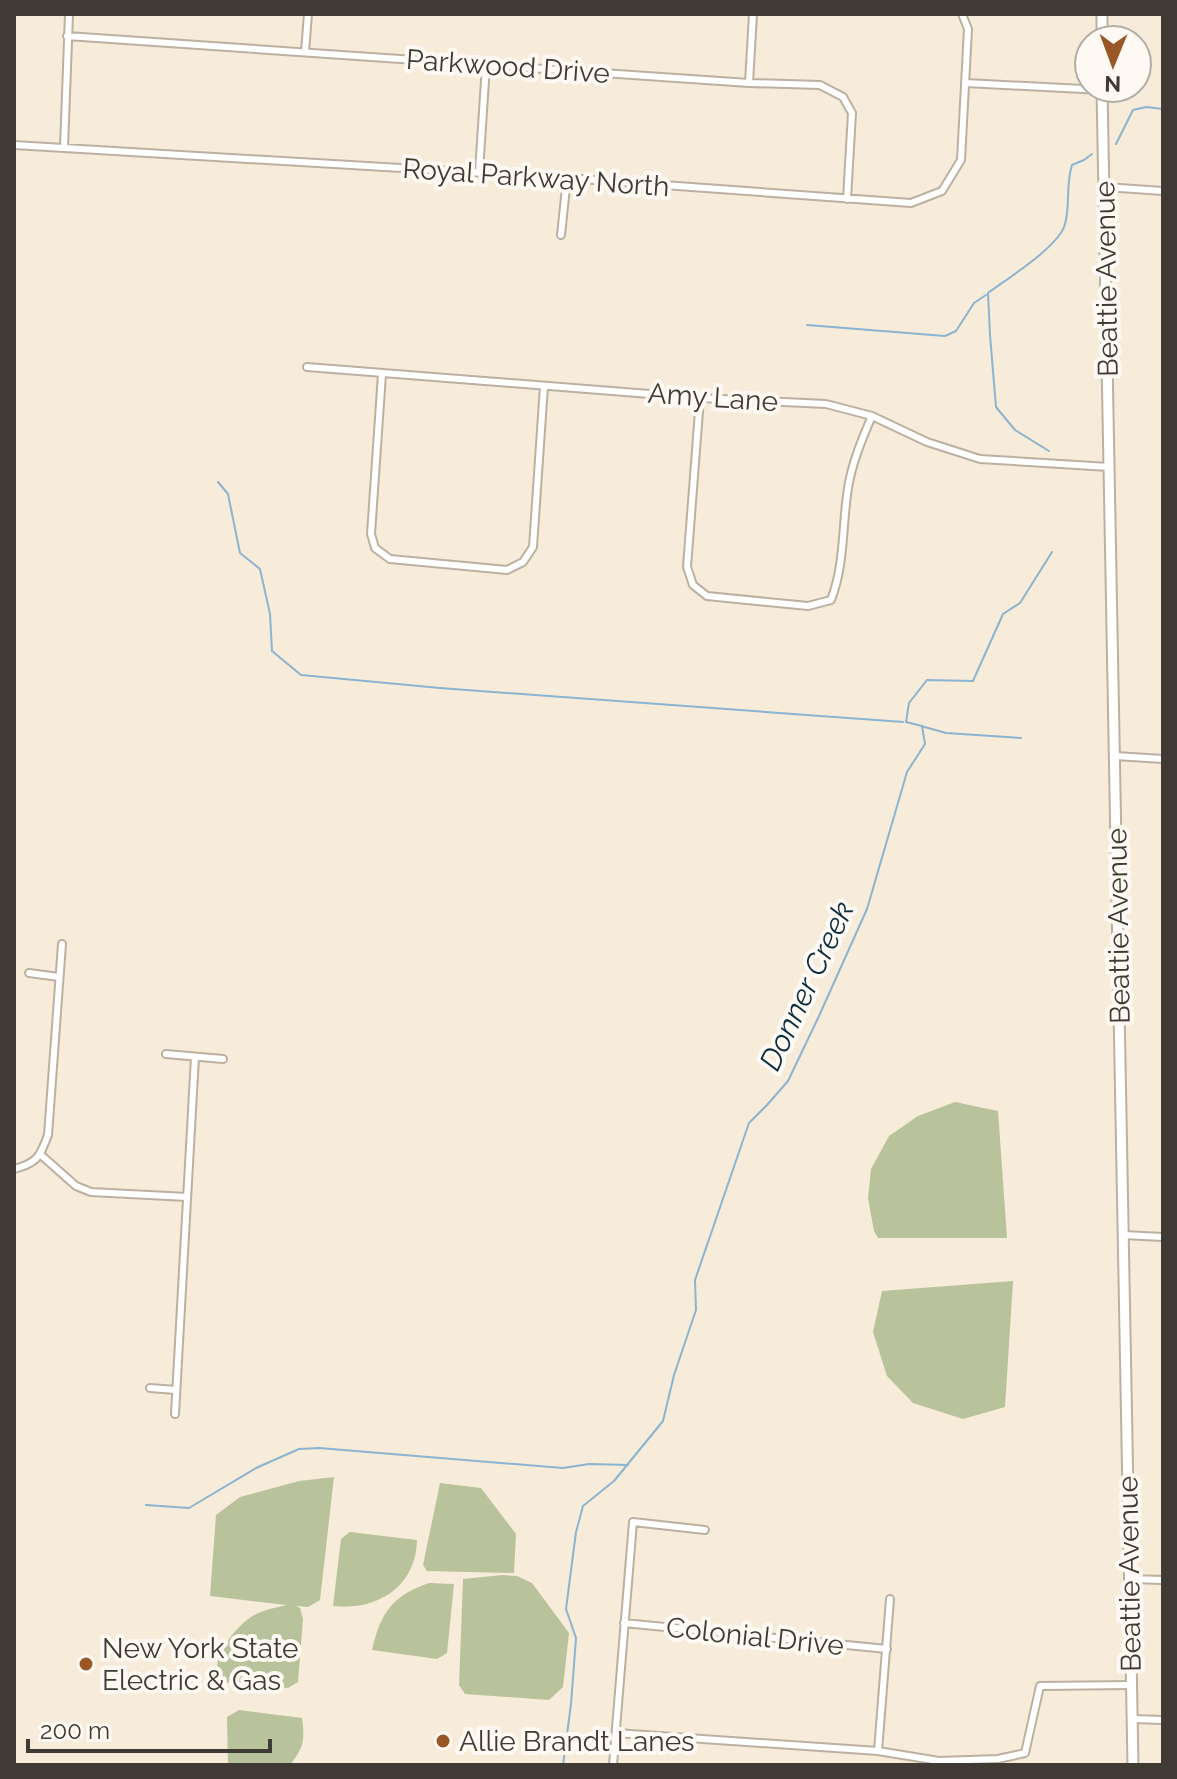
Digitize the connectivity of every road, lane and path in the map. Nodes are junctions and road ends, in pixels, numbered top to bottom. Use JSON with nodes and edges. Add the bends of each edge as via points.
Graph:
{"nodes":[{"id":1,"x":69,"y":14,"type":"edge"},
{"id":2,"x":308,"y":14,"type":"edge"},
{"id":3,"x":753,"y":14,"type":"edge"},
{"id":4,"x":962,"y":14,"type":"edge"},
{"id":5,"x":67,"y":36,"type":"junction"},
{"id":6,"x":305,"y":52,"type":"junction"},
{"id":7,"x":486,"y":65,"type":"junction"},
{"id":8,"x":749,"y":83,"type":"junction"},
{"id":9,"x":966,"y":83,"type":"junction"},
{"id":10,"x":1073,"y":88,"type":"edge"},
{"id":11,"x":1102,"y":104,"type":"edge"},
{"id":12,"x":14,"y":145,"type":"edge"},
{"id":13,"x":64,"y":148,"type":"junction"},
{"id":14,"x":479,"y":172,"type":"junction"},
{"id":15,"x":567,"y":178,"type":"junction"},
{"id":16,"x":1105,"y":187,"type":"junction"},
{"id":17,"x":1163,"y":191,"type":"edge"},
{"id":18,"x":847,"y":199,"type":"junction"},
{"id":19,"x":561,"y":235,"type":"dead end"},
{"id":20,"x":307,"y":367,"type":"dead end"},
{"id":21,"x":382,"y":374,"type":"junction"},
{"id":22,"x":544,"y":386,"type":"junction"},
{"id":23,"x":700,"y":398,"type":"junction"},
{"id":24,"x":872,"y":416,"type":"junction"},
{"id":25,"x":1109,"y":467,"type":"junction"},
{"id":26,"x":1115,"y":756,"type":"junction"},
{"id":27,"x":1163,"y":759,"type":"edge"},
{"id":28,"x":62,"y":944,"type":"dead end"},
{"id":29,"x":29,"y":973,"type":"dead end"},
{"id":30,"x":59,"y":977,"type":"junction"},
{"id":31,"x":166,"y":1054,"type":"dead end"},
{"id":32,"x":195,"y":1057,"type":"junction"},
{"id":33,"x":223,"y":1059,"type":"dead end"},
{"id":34,"x":41,"y":1155,"type":"junction"},
{"id":35,"x":14,"y":1169,"type":"edge"},
{"id":36,"x":187,"y":1197,"type":"junction"},
{"id":37,"x":1123,"y":1235,"type":"junction"},
{"id":38,"x":1163,"y":1237,"type":"edge"},
{"id":39,"x":150,"y":1388,"type":"dead end"},
{"id":40,"x":176,"y":1390,"type":"junction"},
{"id":41,"x":175,"y":1414,"type":"dead end"},
{"id":42,"x":705,"y":1530,"type":"dead end"},
{"id":43,"x":1130,"y":1579,"type":"junction"},
{"id":44,"x":1163,"y":1580,"type":"edge"},
{"id":45,"x":890,"y":1599,"type":"dead end"},
{"id":46,"x":624,"y":1623,"type":"junction"},
{"id":47,"x":887,"y":1649,"type":"junction"},
{"id":48,"x":1131,"y":1685,"type":"junction"},
{"id":49,"x":1132,"y":1719,"type":"junction"},
{"id":50,"x":1163,"y":1720,"type":"edge"},
{"id":51,"x":616,"y":1733,"type":"junction"},
{"id":52,"x":878,"y":1751,"type":"junction"},
{"id":53,"x":939,"y":1763,"type":"edge"},
{"id":54,"x":613,"y":1765,"type":"edge"},
{"id":55,"x":1133,"y":1765,"type":"edge"}],
"edges":[{"from":1,"to":5,"type":"street"},
{"from":2,"to":6,"type":"street"},
{"from":3,"to":8,"type":"street"},
{"from":4,"to":9,"type":"street","name":"Royal Parkway North","via":[[968,29]]},
{"from":5,"to":6,"type":"street","name":"Parkwood Drive"},
{"from":5,"to":13,"type":"street"},
{"from":6,"to":7,"type":"street","name":"Parkwood Drive"},
{"from":7,"to":8,"type":"street","name":"Parkwood Drive"},
{"from":7,"to":14,"type":"street"},
{"from":8,"to":18,"type":"street","name":"Parkwood Drive","via":[[820,85],[843,97],[852,113]]},
{"from":9,"to":10,"type":"street"},
{"from":9,"to":18,"type":"street","name":"Royal Parkway North","via":[[961,160],[942,191],[911,203]]},
{"from":11,"to":16,"type":"street","name":"Beattie Avenue"},
{"from":12,"to":13,"type":"street","name":"Royal Parkway North"},
{"from":13,"to":14,"type":"street","name":"Royal Parkway North"},
{"from":14,"to":15,"type":"street","name":"Royal Parkway North"},
{"from":15,"to":18,"type":"street","name":"Royal Parkway North"},
{"from":15,"to":19,"type":"street"},
{"from":16,"to":17,"type":"street"},
{"from":16,"to":25,"type":"street","name":"Beattie Avenue"},
{"from":20,"to":21,"type":"street","name":"Amy Lane"},
{"from":21,"to":22,"type":"street","name":"Amy Lane"},
{"from":21,"to":22,"type":"street","via":[[371,534],[375,548],[390,559],[507,570],[523,562],[533,547]]},
{"from":22,"to":23,"type":"street","name":"Amy Lane"},
{"from":23,"to":24,"type":"street","name":"Amy Lane","via":[[826,404]]},
{"from":23,"to":24,"type":"street","via":[[687,567],[693,585],[707,596],[808,606],[831,600],[838,582],[848,486]]},
{"from":24,"to":25,"type":"street","name":"Amy Lane","via":[[980,459]]},
{"from":25,"to":26,"type":"street","name":"Beattie Avenue"},
{"from":26,"to":27,"type":"street"},
{"from":26,"to":37,"type":"street","name":"Beattie Avenue"},
{"from":28,"to":30,"type":"street"},
{"from":29,"to":30,"type":"street"},
{"from":30,"to":34,"type":"street","via":[[48,1135]]},
{"from":31,"to":32,"type":"street"},
{"from":32,"to":33,"type":"street"},
{"from":32,"to":36,"type":"street"},
{"from":34,"to":35,"type":"street"},
{"from":34,"to":36,"type":"street","via":[[76,1186],[91,1192]]},
{"from":36,"to":40,"type":"street"},
{"from":37,"to":38,"type":"street"},
{"from":37,"to":43,"type":"street","name":"Beattie Avenue"},
{"from":39,"to":40,"type":"street"},
{"from":40,"to":41,"type":"street"},
{"from":42,"to":46,"type":"street","via":[[633,1522]]},
{"from":43,"to":44,"type":"street"},
{"from":43,"to":48,"type":"street","name":"Beattie Avenue"},
{"from":45,"to":47,"type":"street"},
{"from":46,"to":47,"type":"street","name":"Colonial Drive"},
{"from":46,"to":51,"type":"street"},
{"from":47,"to":52,"type":"street"},
{"from":48,"to":49,"type":"street","name":"Beattie Avenue"},
{"from":48,"to":53,"type":"street","via":[[1040,1686],[1025,1753]]},
{"from":49,"to":50,"type":"street"},
{"from":49,"to":55,"type":"street","name":"Beattie Avenue"},
{"from":51,"to":52,"type":"street"},
{"from":51,"to":54,"type":"street"},
{"from":52,"to":53,"type":"street"}]}
